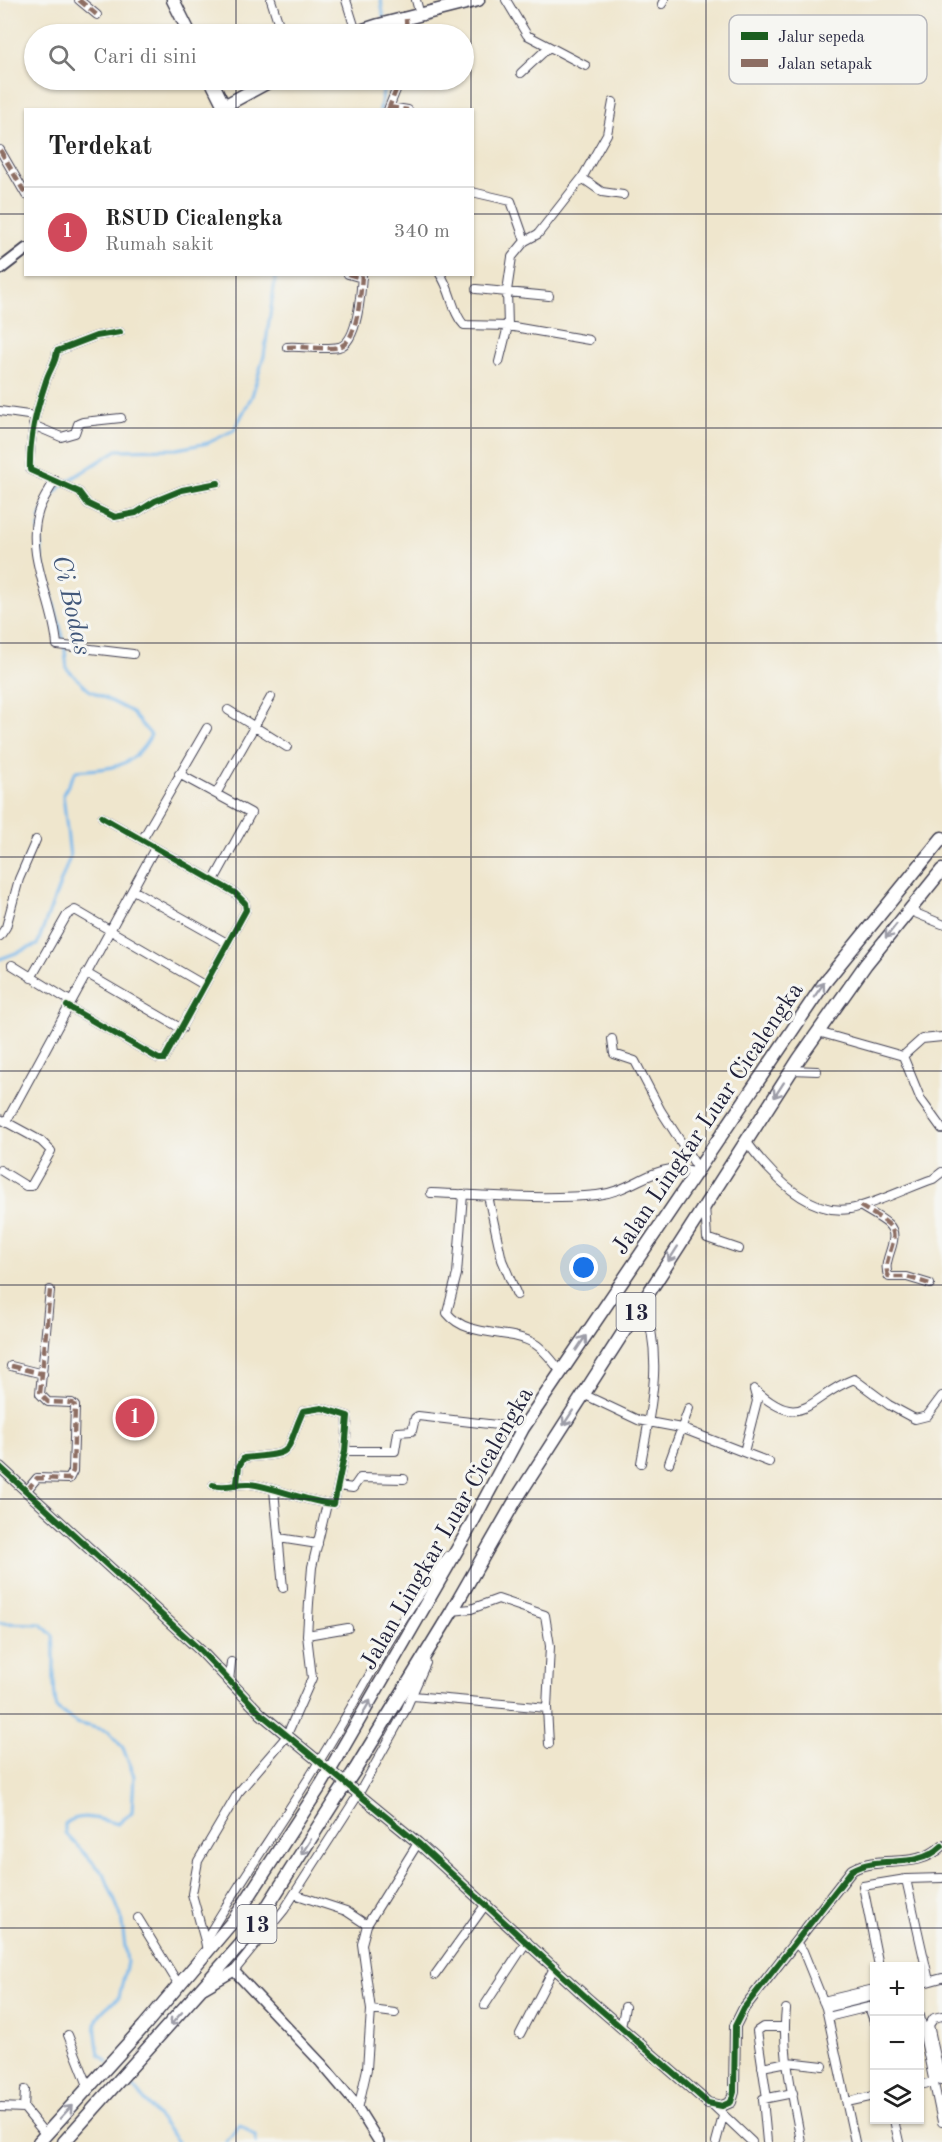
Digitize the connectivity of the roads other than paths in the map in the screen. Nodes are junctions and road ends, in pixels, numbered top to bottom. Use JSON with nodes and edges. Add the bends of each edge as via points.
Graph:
{"nodes":[{"id":1,"x":79,"y":0,"type":"edge"},
{"id":2,"x":173,"y":0,"type":"edge"},
{"id":3,"x":271,"y":0,"type":"edge"},
{"id":4,"x":346,"y":0,"type":"edge"},
{"id":5,"x":416,"y":0,"type":"edge"},
{"id":6,"x":478,"y":0,"type":"edge"},
{"id":7,"x":506,"y":0,"type":"edge"},
{"id":8,"x":97,"y":15,"type":"dead end"},
{"id":9,"x":420,"y":15,"type":"junction"},
{"id":10,"x":403,"y":19,"type":"junction"},
{"id":11,"x":185,"y":24,"type":"edge"},
{"id":12,"x":279,"y":24,"type":"edge"},
{"id":13,"x":352,"y":24,"type":"edge"},
{"id":14,"x":383,"y":24,"type":"edge"},
{"id":15,"x":404,"y":24,"type":"edge"},
{"id":16,"x":549,"y":47,"type":"junction"},
{"id":17,"x":586,"y":66,"type":"dead end"},
{"id":18,"x":521,"y":73,"type":"dead end"},
{"id":19,"x":215,"y":90,"type":"edge"},
{"id":20,"x":254,"y":90,"type":"edge"},
{"id":21,"x":396,"y":90,"type":"edge"},
{"id":22,"x":613,"y":102,"type":"dead end"},
{"id":23,"x":222,"y":108,"type":"edge"},
{"id":24,"x":389,"y":108,"type":"edge"},
{"id":25,"x":0,"y":150,"type":"edge"},
{"id":26,"x":582,"y":178,"type":"junction"},
{"id":27,"x":24,"y":192,"type":"edge"},
{"id":28,"x":474,"y":192,"type":"edge"},
{"id":29,"x":623,"y":195,"type":"dead end"},
{"id":30,"x":525,"y":242,"type":"junction"},
{"id":31,"x":24,"y":251,"type":"edge"},
{"id":32,"x":0,"y":269,"type":"edge"},
{"id":33,"x":362,"y":276,"type":"edge"},
{"id":34,"x":441,"y":276,"type":"edge"},
{"id":35,"x":476,"y":289,"type":"dead end"},
{"id":36,"x":507,"y":291,"type":"junction"},
{"id":37,"x":549,"y":296,"type":"dead end"},
{"id":38,"x":508,"y":326,"type":"junction"},
{"id":39,"x":120,"y":332,"type":"dead end"},
{"id":40,"x":589,"y":340,"type":"dead end"},
{"id":41,"x":287,"y":346,"type":"dead end"},
{"id":42,"x":499,"y":362,"type":"dead end"},
{"id":43,"x":0,"y":411,"type":"edge"},
{"id":44,"x":121,"y":418,"type":"dead end"},
{"id":45,"x":34,"y":421,"type":"junction"},
{"id":46,"x":56,"y":481,"type":"junction"},
{"id":47,"x":218,"y":483,"type":"dead end"},
{"id":48,"x":133,"y":654,"type":"dead end"},
{"id":49,"x":271,"y":697,"type":"dead end"},
{"id":50,"x":228,"y":710,"type":"dead end"},
{"id":51,"x":254,"y":727,"type":"junction"},
{"id":52,"x":207,"y":728,"type":"dead end"},
{"id":53,"x":287,"y":747,"type":"dead end"},
{"id":54,"x":179,"y":774,"type":"junction"},
{"id":55,"x":216,"y":794,"type":"junction"},
{"id":56,"x":102,"y":817,"type":"dead end"},
{"id":57,"x":942,"y":838,"type":"edge"},
{"id":58,"x":36,"y":840,"type":"dead end"},
{"id":59,"x":142,"y":840,"type":"junction"},
{"id":60,"x":155,"y":848,"type":"junction"},
{"id":61,"x":942,"y":870,"type":"edge"},
{"id":62,"x":214,"y":880,"type":"junction"},
{"id":63,"x":133,"y":890,"type":"junction"},
{"id":64,"x":908,"y":910,"type":"junction"},
{"id":65,"x":942,"y":924,"type":"edge"},
{"id":66,"x":111,"y":929,"type":"junction"},
{"id":67,"x":0,"y":936,"type":"edge"},
{"id":68,"x":227,"y":943,"type":"junction"},
{"id":69,"x":12,"y":965,"type":"dead end"},
{"id":70,"x":86,"y":973,"type":"junction"},
{"id":71,"x":31,"y":978,"type":"junction"},
{"id":72,"x":204,"y":985,"type":"junction"},
{"id":73,"x":69,"y":1004,"type":"junction"},
{"id":74,"x":182,"y":1029,"type":"junction"},
{"id":75,"x":818,"y":1032,"type":"junction"},
{"id":76,"x":942,"y":1037,"type":"edge"},
{"id":77,"x":612,"y":1039,"type":"dead end"},
{"id":78,"x":903,"y":1056,"type":"junction"},
{"id":79,"x":792,"y":1071,"type":"junction"},
{"id":80,"x":817,"y":1071,"type":"dead end"},
{"id":81,"x":3,"y":1121,"type":"edge"},
{"id":82,"x":942,"y":1129,"type":"edge"},
{"id":83,"x":746,"y":1141,"type":"junction"},
{"id":84,"x":696,"y":1169,"type":"junction"},
{"id":85,"x":0,"y":1170,"type":"edge"},
{"id":86,"x":942,"y":1172,"type":"edge"},
{"id":87,"x":431,"y":1193,"type":"dead end"},
{"id":88,"x":463,"y":1194,"type":"junction"},
{"id":89,"x":488,"y":1196,"type":"junction"},
{"id":90,"x":705,"y":1205,"type":"junction"},
{"id":91,"x":860,"y":1206,"type":"junction"},
{"id":92,"x":739,"y":1249,"type":"dead end"},
{"id":93,"x":930,"y":1284,"type":"dead end"},
{"id":94,"x":50,"y":1290,"type":"dead end"},
{"id":95,"x":517,"y":1295,"type":"dead end"},
{"id":96,"x":643,"y":1302,"type":"junction"},
{"id":97,"x":11,"y":1366,"type":"dead end"},
{"id":98,"x":561,"y":1372,"type":"junction"},
{"id":99,"x":43,"y":1374,"type":"junction"},
{"id":100,"x":583,"y":1395,"type":"junction"},
{"id":101,"x":942,"y":1395,"type":"edge"},
{"id":102,"x":689,"y":1408,"type":"dead end"},
{"id":103,"x":648,"y":1422,"type":"junction"},
{"id":104,"x":523,"y":1428,"type":"junction"},
{"id":105,"x":681,"y":1428,"type":"junction"},
{"id":106,"x":345,"y":1451,"type":"junction"},
{"id":107,"x":744,"y":1452,"type":"junction"},
{"id":108,"x":641,"y":1462,"type":"dead end"},
{"id":109,"x":669,"y":1462,"type":"dead end"},
{"id":110,"x":769,"y":1462,"type":"dead end"},
{"id":111,"x":0,"y":1467,"type":"edge"},
{"id":112,"x":404,"y":1479,"type":"dead end"},
{"id":113,"x":237,"y":1483,"type":"junction"},
{"id":114,"x":213,"y":1485,"type":"dead end"},
{"id":115,"x":338,"y":1486,"type":"junction"},
{"id":116,"x":27,"y":1490,"type":"junction"},
{"id":117,"x":274,"y":1490,"type":"junction"},
{"id":118,"x":327,"y":1504,"type":"junction"},
{"id":119,"x":465,"y":1536,"type":"junction"},
{"id":120,"x":279,"y":1538,"type":"junction"},
{"id":121,"x":318,"y":1544,"type":"junction"},
{"id":122,"x":283,"y":1588,"type":"dead end"},
{"id":123,"x":452,"y":1611,"type":"junction"},
{"id":124,"x":442,"y":1623,"type":"junction"},
{"id":125,"x":348,"y":1628,"type":"dead end"},
{"id":126,"x":307,"y":1635,"type":"junction"},
{"id":127,"x":231,"y":1662,"type":"dead end"},
{"id":128,"x":229,"y":1682,"type":"junction"},
{"id":129,"x":413,"y":1696,"type":"junction"},
{"id":130,"x":547,"y":1708,"type":"junction"},
{"id":131,"x":286,"y":1737,"type":"junction"},
{"id":132,"x":549,"y":1744,"type":"dead end"},
{"id":133,"x":319,"y":1762,"type":"junction"},
{"id":134,"x":358,"y":1795,"type":"junction"},
{"id":135,"x":418,"y":1843,"type":"junction"},
{"id":136,"x":942,"y":1846,"type":"edge"},
{"id":137,"x":942,"y":1878,"type":"edge"},
{"id":138,"x":906,"y":1879,"type":"junction"},
{"id":139,"x":294,"y":1894,"type":"junction"},
{"id":140,"x":486,"y":1904,"type":"junction"},
{"id":141,"x":138,"y":1918,"type":"dead end"},
{"id":142,"x":367,"y":1925,"type":"junction"},
{"id":143,"x":527,"y":1941,"type":"junction"},
{"id":144,"x":795,"y":1942,"type":"junction"},
{"id":145,"x":206,"y":1946,"type":"junction"},
{"id":146,"x":878,"y":1962,"type":"edge"},
{"id":147,"x":555,"y":1966,"type":"junction"},
{"id":148,"x":234,"y":1971,"type":"junction"},
{"id":149,"x":435,"y":1975,"type":"dead end"},
{"id":150,"x":942,"y":1978,"type":"edge"},
{"id":151,"x":929,"y":1982,"type":"junction"},
{"id":152,"x":924,"y":1983,"type":"edge"},
{"id":153,"x":179,"y":1985,"type":"junction"},
{"id":154,"x":203,"y":1989,"type":"junction"},
{"id":155,"x":870,"y":1990,"type":"edge"},
{"id":156,"x":870,"y":1997,"type":"edge"},
{"id":157,"x":824,"y":2004,"type":"junction"},
{"id":158,"x":485,"y":2005,"type":"dead end"},
{"id":159,"x":626,"y":2007,"type":"dead end"},
{"id":160,"x":786,"y":2009,"type":"dead end"},
{"id":161,"x":371,"y":2010,"type":"junction"},
{"id":162,"x":395,"y":2013,"type":"dead end"},
{"id":163,"x":872,"y":2016,"type":"edge"},
{"id":164,"x":942,"y":2016,"type":"edge"},
{"id":165,"x":828,"y":2017,"type":"junction"},
{"id":166,"x":621,"y":2027,"type":"junction"},
{"id":167,"x":784,"y":2027,"type":"junction"},
{"id":168,"x":924,"y":2029,"type":"edge"},
{"id":169,"x":69,"y":2034,"type":"dead end"},
{"id":170,"x":520,"y":2034,"type":"dead end"},
{"id":171,"x":788,"y":2062,"type":"junction"},
{"id":172,"x":823,"y":2066,"type":"dead end"},
{"id":173,"x":762,"y":2067,"type":"junction"},
{"id":174,"x":940,"y":2082,"type":"edge"},
{"id":175,"x":924,"y":2084,"type":"edge"},
{"id":176,"x":92,"y":2085,"type":"junction"},
{"id":177,"x":25,"y":2090,"type":"dead end"},
{"id":178,"x":793,"y":2093,"type":"junction"},
{"id":179,"x":767,"y":2098,"type":"junction"},
{"id":180,"x":870,"y":2098,"type":"edge"},
{"id":181,"x":847,"y":2102,"type":"junction"},
{"id":182,"x":714,"y":2106,"type":"junction"},
{"id":183,"x":0,"y":2107,"type":"edge"},
{"id":184,"x":24,"y":2108,"type":"junction"},
{"id":185,"x":358,"y":2109,"type":"junction"},
{"id":186,"x":723,"y":2116,"type":"junction"},
{"id":187,"x":942,"y":2122,"type":"edge"},
{"id":188,"x":895,"y":2124,"type":"edge"},
{"id":189,"x":42,"y":2138,"type":"edge"},
{"id":190,"x":64,"y":2142,"type":"edge"},
{"id":191,"x":379,"y":2142,"type":"edge"},
{"id":192,"x":716,"y":2142,"type":"edge"},
{"id":193,"x":752,"y":2142,"type":"edge"},
{"id":194,"x":767,"y":2142,"type":"edge"},
{"id":195,"x":801,"y":2142,"type":"edge"},
{"id":196,"x":855,"y":2142,"type":"edge"},
{"id":197,"x":899,"y":2142,"type":"edge"}],
"edges":[{"from":1,"to":8,"type":"street"},
{"from":2,"to":11,"type":"main road"},
{"from":3,"to":12,"type":"street"},
{"from":4,"to":13,"type":"street"},
{"from":5,"to":9,"type":"street"},
{"from":6,"to":9,"type":"main road"},
{"from":7,"to":16,"type":"street","via":[[523,30]]},
{"from":9,"to":10,"type":"main road"},
{"from":10,"to":14,"type":"main road"},
{"from":10,"to":15,"type":"street"},
{"from":16,"to":17,"type":"street"},
{"from":16,"to":18,"type":"street"},
{"from":19,"to":23,"type":"main road"},
{"from":20,"to":23,"type":"main road"},
{"from":21,"to":24,"type":"street"},
{"from":22,"to":26,"type":"street","via":[[607,134]]},
{"from":25,"to":27,"type":"street"},
{"from":26,"to":29,"type":"street","via":[[602,192]]},
{"from":26,"to":30,"type":"street","via":[[538,234]]},
{"from":28,"to":30,"type":"street","via":[[511,201]]},
{"from":30,"to":36,"type":"street","via":[[512,257]]},
{"from":31,"to":32,"type":"main road"},
{"from":33,"to":41,"type":"street","via":[[354,329],[346,343]]},
{"from":34,"to":38,"type":"street","via":[[464,325]]},
{"from":35,"to":36,"type":"street"},
{"from":36,"to":37,"type":"street"},
{"from":36,"to":38,"type":"street"},
{"from":38,"to":40,"type":"street"},
{"from":38,"to":42,"type":"street"},
{"from":39,"to":45,"type":"street","via":[[96,336],[57,351]]},
{"from":43,"to":45,"type":"street"},
{"from":44,"to":45,"type":"street","via":[[82,422],[75,433],[61,437]]},
{"from":45,"to":46,"type":"street","via":[[29,442],[30,470]]},
{"from":46,"to":47,"type":"street","via":[[115,517],[136,513],[182,490]]},
{"from":46,"to":48,"type":"street","via":[[37,515],[36,539],[57,645]]},
{"from":49,"to":51,"type":"street"},
{"from":50,"to":51,"type":"street"},
{"from":51,"to":53,"type":"street"},
{"from":51,"to":55,"type":"street"},
{"from":52,"to":54,"type":"street"},
{"from":54,"to":55,"type":"street"},
{"from":54,"to":59,"type":"street"},
{"from":55,"to":62,"type":"street","via":[[251,813]]},
{"from":56,"to":59,"type":"street"},
{"from":84,"to":57,"type":"main road","name":"Jalan Lingkar Luar Cicalengka","number":"13","one_way":true,"via":[[825,981]]},
{"from":58,"to":67,"type":"street"},
{"from":59,"to":60,"type":"street"},
{"from":60,"to":62,"type":"street"},
{"from":60,"to":63,"type":"street"},
{"from":61,"to":64,"type":"main road","name":"Jalan Lingkar Luar Cicalengka","number":"13"},
{"from":62,"to":68,"type":"street","via":[[245,903],[243,918]]},
{"from":63,"to":66,"type":"street"},
{"from":63,"to":68,"type":"street"},
{"from":64,"to":65,"type":"street"},
{"from":64,"to":75,"type":"main road","name":"Jalan Lingkar Luar Cicalengka","number":"13","one_way":true},
{"from":66,"to":70,"type":"street"},
{"from":66,"to":71,"type":"street","via":[[70,911]]},
{"from":66,"to":72,"type":"street"},
{"from":68,"to":72,"type":"street"},
{"from":69,"to":71,"type":"street"},
{"from":70,"to":73,"type":"street"},
{"from":70,"to":74,"type":"street"},
{"from":71,"to":73,"type":"street"},
{"from":72,"to":74,"type":"street"},
{"from":73,"to":74,"type":"street","via":[[159,1059],[168,1057]]},
{"from":73,"to":81,"type":"street"},
{"from":75,"to":78,"type":"street"},
{"from":75,"to":79,"type":"main road","name":"Jalan Lingkar Luar Cicalengka","number":"13"},
{"from":76,"to":78,"type":"street","via":[[922,1039]]},
{"from":77,"to":84,"type":"street","via":[[614,1054],[635,1061]]},
{"from":78,"to":82,"type":"street","via":[[921,1100]]},
{"from":79,"to":80,"type":"street"},
{"from":79,"to":83,"type":"main road","name":"Jalan Lingkar Luar Cicalengka","number":"13","one_way":true},
{"from":81,"to":85,"type":"street","via":[[41,1141],[51,1151],[31,1186]]},
{"from":83,"to":90,"type":"main road","name":"Jalan Lingkar Luar Cicalengka","number":"13"},
{"from":83,"to":91,"type":"street","via":[[768,1169],[798,1194],[831,1208]]},
{"from":84,"to":89,"type":"street","via":[[673,1168],[621,1190],[598,1195]]},
{"from":98,"to":84,"type":"main road","name":"Jalan Lingkar Luar Cicalengka","number":"13","one_way":true},
{"from":86,"to":91,"type":"street","via":[[933,1179]]},
{"from":87,"to":88,"type":"street"},
{"from":88,"to":89,"type":"street"},
{"from":88,"to":98,"type":"street","via":[[457,1274],[447,1312],[456,1322],[478,1330],[534,1343]]},
{"from":89,"to":95,"type":"street","via":[[502,1260]]},
{"from":90,"to":92,"type":"street","via":[[707,1239]]},
{"from":90,"to":96,"type":"main road","name":"Jalan Lingkar Luar Cicalengka","number":"13","one_way":true},
{"from":91,"to":93,"type":"street","via":[[892,1229],[894,1239],[886,1263],[889,1277],[907,1277]]},
{"from":94,"to":99,"type":"street"},
{"from":96,"to":100,"type":"main road","name":"Jalan Lingkar Luar Cicalengka","number":"13"},
{"from":96,"to":103,"type":"street","via":[[655,1349],[655,1392]]},
{"from":97,"to":99,"type":"street"},
{"from":98,"to":104,"type":"main road","name":"Jalan Lingkar Luar Cicalengka","number":"13"},
{"from":99,"to":116,"type":"street","via":[[41,1398],[72,1403],[75,1408],[72,1475],[69,1479],[37,1478]]},
{"from":100,"to":103,"type":"street"},
{"from":100,"to":123,"type":"main road","name":"Jalan Lingkar Luar Cicalengka","number":"13","one_way":true,"via":[[515,1501]]},
{"from":101,"to":107,"type":"street","via":[[927,1416],[915,1419],[854,1379],[795,1411],[780,1409],[754,1389],[757,1401]]},
{"from":102,"to":105,"type":"street"},
{"from":103,"to":105,"type":"street"},
{"from":103,"to":108,"type":"street"},
{"from":104,"to":106,"type":"street","via":[[418,1416],[412,1431],[398,1432],[395,1450]]},
{"from":104,"to":119,"type":"main road","name":"Jalan Lingkar Luar Cicalengka","number":"13"},
{"from":105,"to":107,"type":"street"},
{"from":105,"to":109,"type":"street"},
{"from":106,"to":113,"type":"street","via":[[348,1416],[309,1408],[303,1411],[289,1449],[281,1454],[244,1458]]},
{"from":106,"to":115,"type":"street"},
{"from":107,"to":110,"type":"street"},
{"from":111,"to":116,"type":"street"},
{"from":112,"to":115,"type":"street","via":[[360,1478],[353,1488]]},
{"from":113,"to":114,"type":"street"},
{"from":113,"to":117,"type":"street"},
{"from":115,"to":118,"type":"street","via":[[334,1504]]},
{"from":116,"to":128,"type":"street","via":[[200,1650]]},
{"from":117,"to":118,"type":"street"},
{"from":117,"to":120,"type":"street"},
{"from":118,"to":121,"type":"street"},
{"from":119,"to":133,"type":"street","via":[[426,1582],[388,1639]]},
{"from":145,"to":119,"type":"main road","name":"Jalan Lingkar Luar Cicalengka","number":"13","one_way":true,"bridge":true,"via":[[233,1921],[321,1785]]},
{"from":120,"to":121,"type":"street"},
{"from":120,"to":122,"type":"street"},
{"from":121,"to":126,"type":"street","via":[[312,1567]]},
{"from":123,"to":124,"type":"main road","name":"Jalan Lingkar Luar Cicalengka","number":"13"},
{"from":123,"to":130,"type":"street","via":[[498,1599],[545,1615],[550,1646]]},
{"from":124,"to":129,"type":"street"},
{"from":124,"to":154,"type":"main road","name":"Jalan Lingkar Luar Cicalengka","number":"13","one_way":true,"bridge":true,"via":[[266,1911]]},
{"from":125,"to":126,"type":"street"},
{"from":126,"to":131,"type":"street","via":[[312,1678]]},
{"from":127,"to":128,"type":"street"},
{"from":128,"to":131,"type":"street"},
{"from":129,"to":130,"type":"street"},
{"from":129,"to":134,"type":"street"},
{"from":130,"to":132,"type":"street"},
{"from":131,"to":133,"type":"street"},
{"from":131,"to":145,"type":"street","via":[[238,1793],[198,1861],[192,1894]]},
{"from":133,"to":134,"type":"street"},
{"from":133,"to":145,"type":"street"},
{"from":134,"to":135,"type":"street"},
{"from":134,"to":139,"type":"street"},
{"from":135,"to":140,"type":"street"},
{"from":135,"to":142,"type":"street"},
{"from":136,"to":144,"type":"street","via":[[916,1860],[852,1869]]},
{"from":137,"to":138,"type":"street"},
{"from":138,"to":146,"type":"street","via":[[863,1886]]},
{"from":138,"to":151,"type":"street"},
{"from":139,"to":142,"type":"street","via":[[346,1911]]},
{"from":139,"to":148,"type":"street"},
{"from":140,"to":143,"type":"street"},
{"from":140,"to":149,"type":"street"},
{"from":141,"to":153,"type":"street"},
{"from":142,"to":161,"type":"street","via":[[362,1944]]},
{"from":143,"to":147,"type":"street"},
{"from":143,"to":158,"type":"street"},
{"from":144,"to":157,"type":"street","via":[[803,1952]]},
{"from":144,"to":182,"type":"street","via":[[744,2008],[735,2026],[734,2092],[731,2102]]},
{"from":145,"to":153,"type":"main road","name":"Jalan Lingkar Luar Cicalengka","number":"13"},
{"from":147,"to":166,"type":"street"},
{"from":147,"to":170,"type":"street"},
{"from":148,"to":154,"type":"street"},
{"from":148,"to":185,"type":"street","via":[[273,2009]]},
{"from":150,"to":151,"type":"street"},
{"from":151,"to":152,"type":"street"},
{"from":153,"to":176,"type":"main road","name":"Jalan Lingkar Luar Cicalengka","number":"13"},
{"from":154,"to":190,"type":"main road","name":"Jalan Lingkar Luar Cicalengka","number":"13","one_way":true},
{"from":155,"to":157,"type":"street"},
{"from":156,"to":157,"type":"street"},
{"from":157,"to":165,"type":"street"},
{"from":159,"to":166,"type":"street"},
{"from":160,"to":167,"type":"street"},
{"from":161,"to":162,"type":"street"},
{"from":161,"to":185,"type":"street","via":[[367,2070]]},
{"from":163,"to":165,"type":"street","via":[[869,2007]]},
{"from":164,"to":174,"type":"street","via":[[929,2025]]},
{"from":165,"to":181,"type":"street"},
{"from":166,"to":182,"type":"street","via":[[695,2095]]},
{"from":167,"to":171,"type":"street"},
{"from":167,"to":173,"type":"street","via":[[763,2027],[757,2031]]},
{"from":168,"to":174,"type":"street"},
{"from":169,"to":176,"type":"street"},
{"from":171,"to":172,"type":"street"},
{"from":171,"to":173,"type":"street"},
{"from":171,"to":178,"type":"street"},
{"from":173,"to":179,"type":"street"},
{"from":174,"to":175,"type":"street"},
{"from":174,"to":187,"type":"street"},
{"from":189,"to":176,"type":"main road","name":"Jalan Lingkar Luar Cicalengka","number":"13","one_way":true},
{"from":177,"to":184,"type":"street"},
{"from":178,"to":179,"type":"street"},
{"from":178,"to":195,"type":"street"},
{"from":179,"to":194,"type":"street","via":[[762,2103]]},
{"from":180,"to":181,"type":"street"},
{"from":181,"to":196,"type":"street"},
{"from":182,"to":186,"type":"street"},
{"from":183,"to":184,"type":"street"},
{"from":184,"to":189,"type":"street"},
{"from":185,"to":191,"type":"street"},
{"from":186,"to":192,"type":"street"},
{"from":186,"to":193,"type":"street"},
{"from":188,"to":197,"type":"street"}]}
